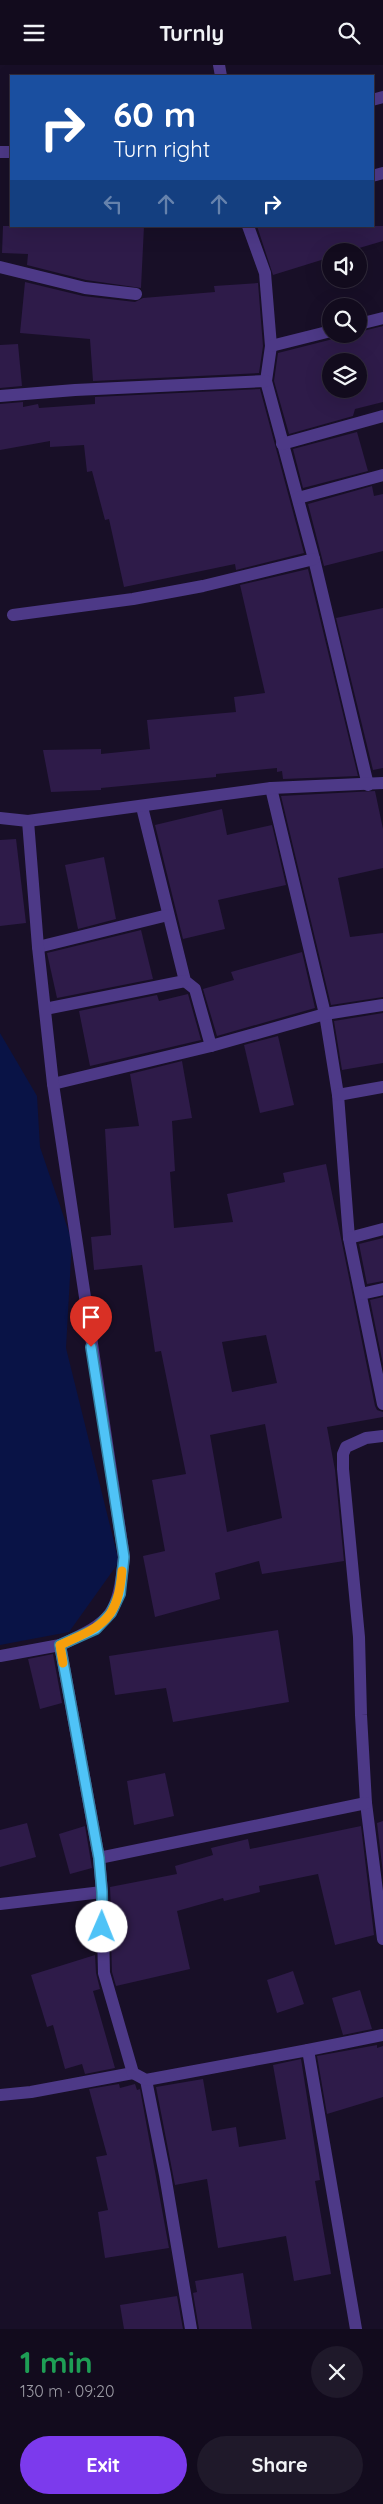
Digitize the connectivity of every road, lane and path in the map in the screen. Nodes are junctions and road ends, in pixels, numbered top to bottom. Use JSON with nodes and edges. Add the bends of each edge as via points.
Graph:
{"nodes":[{"id":1,"x":248,"y":227,"type":"edge"},
{"id":2,"x":0,"y":267,"type":"edge"},
{"id":3,"x":136,"y":294,"type":"dead end"},
{"id":4,"x":383,"y":317,"type":"edge"},
{"id":5,"x":367,"y":322,"type":"edge"},
{"id":6,"x":322,"y":333,"type":"edge"},
{"id":7,"x":271,"y":346,"type":"junction"},
{"id":8,"x":266,"y":381,"type":"junction"},
{"id":9,"x":0,"y":397,"type":"edge"},
{"id":10,"x":383,"y":416,"type":"edge"},
{"id":11,"x":282,"y":444,"type":"junction"},
{"id":12,"x":383,"y":475,"type":"edge"},
{"id":13,"x":298,"y":498,"type":"junction"},
{"id":14,"x":314,"y":559,"type":"junction"},
{"id":15,"x":13,"y":615,"type":"dead end"},
{"id":16,"x":383,"y":783,"type":"edge"},
{"id":17,"x":368,"y":785,"type":"junction"},
{"id":18,"x":271,"y":788,"type":"junction"},
{"id":19,"x":142,"y":807,"type":"junction"},
{"id":20,"x":0,"y":818,"type":"edge"},
{"id":21,"x":28,"y":821,"type":"junction"},
{"id":22,"x":168,"y":915,"type":"junction"},
{"id":23,"x":38,"y":947,"type":"junction"},
{"id":24,"x":185,"y":981,"type":"junction"},
{"id":25,"x":383,"y":1005,"type":"edge"},
{"id":26,"x":45,"y":1009,"type":"junction"},
{"id":27,"x":325,"y":1014,"type":"junction"},
{"id":28,"x":211,"y":1046,"type":"junction"},
{"id":29,"x":53,"y":1084,"type":"junction"},
{"id":30,"x":383,"y":1087,"type":"edge"},
{"id":31,"x":338,"y":1095,"type":"junction"},
{"id":32,"x":383,"y":1229,"type":"edge"},
{"id":33,"x":349,"y":1239,"type":"junction"},
{"id":34,"x":383,"y":1289,"type":"edge"},
{"id":35,"x":361,"y":1293,"type":"junction"},
{"id":36,"x":383,"y":1404,"type":"edge"},
{"id":37,"x":383,"y":1436,"type":"edge"},
{"id":38,"x":60,"y":1645,"type":"junction"},
{"id":39,"x":0,"y":1656,"type":"edge"},
{"id":40,"x":366,"y":1803,"type":"junction"},
{"id":41,"x":99,"y":1858,"type":"junction"},
{"id":42,"x":102,"y":1892,"type":"junction"},
{"id":43,"x":0,"y":1904,"type":"edge"},
{"id":44,"x":382,"y":1925,"type":"edge"},
{"id":45,"x":383,"y":1939,"type":"edge"},
{"id":46,"x":383,"y":2035,"type":"edge"},
{"id":47,"x":308,"y":2050,"type":"junction"},
{"id":48,"x":133,"y":2073,"type":"junction"},
{"id":49,"x":146,"y":2080,"type":"junction"},
{"id":50,"x":0,"y":2095,"type":"edge"},
{"id":51,"x":190,"y":2329,"type":"edge"},
{"id":52,"x":356,"y":2329,"type":"edge"}],
"edges":[{"from":1,"to":7,"type":"street","via":[[265,273]]},
{"from":2,"to":3,"type":"street","via":[[85,288]]},
{"from":4,"to":5,"type":"street"},
{"from":6,"to":7,"type":"street"},
{"from":7,"to":8,"type":"street"},
{"from":8,"to":9,"type":"street"},
{"from":8,"to":11,"type":"street"},
{"from":10,"to":11,"type":"street"},
{"from":11,"to":13,"type":"street"},
{"from":12,"to":13,"type":"street"},
{"from":13,"to":14,"type":"street"},
{"from":14,"to":15,"type":"street","via":[[133,599]]},
{"from":14,"to":17,"type":"street"},
{"from":16,"to":17,"type":"street"},
{"from":17,"to":18,"type":"street"},
{"from":18,"to":19,"type":"street"},
{"from":18,"to":27,"type":"street"},
{"from":19,"to":21,"type":"street"},
{"from":19,"to":22,"type":"street"},
{"from":20,"to":21,"type":"street"},
{"from":21,"to":23,"type":"street"},
{"from":22,"to":23,"type":"street"},
{"from":22,"to":24,"type":"street"},
{"from":23,"to":26,"type":"street"},
{"from":24,"to":26,"type":"street"},
{"from":24,"to":28,"type":"street","via":[[195,989]]},
{"from":25,"to":27,"type":"street"},
{"from":26,"to":29,"type":"street"},
{"from":27,"to":28,"type":"street"},
{"from":27,"to":31,"type":"street"},
{"from":28,"to":29,"type":"street"},
{"from":29,"to":38,"type":"street","via":[[124,1557],[120,1594],[111,1613],[96,1629]]},
{"from":30,"to":31,"type":"street"},
{"from":31,"to":33,"type":"street"},
{"from":32,"to":33,"type":"street"},
{"from":33,"to":35,"type":"street"},
{"from":34,"to":35,"type":"street"},
{"from":35,"to":36,"type":"street"},
{"from":37,"to":40,"type":"street","via":[[355,1442],[346,1447],[343,1454],[360,1637]]},
{"from":38,"to":39,"type":"street"},
{"from":38,"to":41,"type":"street"},
{"from":40,"to":41,"type":"street"},
{"from":40,"to":44,"type":"street"},
{"from":41,"to":42,"type":"street"},
{"from":42,"to":43,"type":"street"},
{"from":42,"to":48,"type":"street","via":[[104,1973]]},
{"from":44,"to":45,"type":"street"},
{"from":46,"to":47,"type":"street"},
{"from":47,"to":49,"type":"street"},
{"from":47,"to":52,"type":"street"},
{"from":48,"to":49,"type":"street"},
{"from":48,"to":50,"type":"street"},
{"from":49,"to":51,"type":"street"}]}
